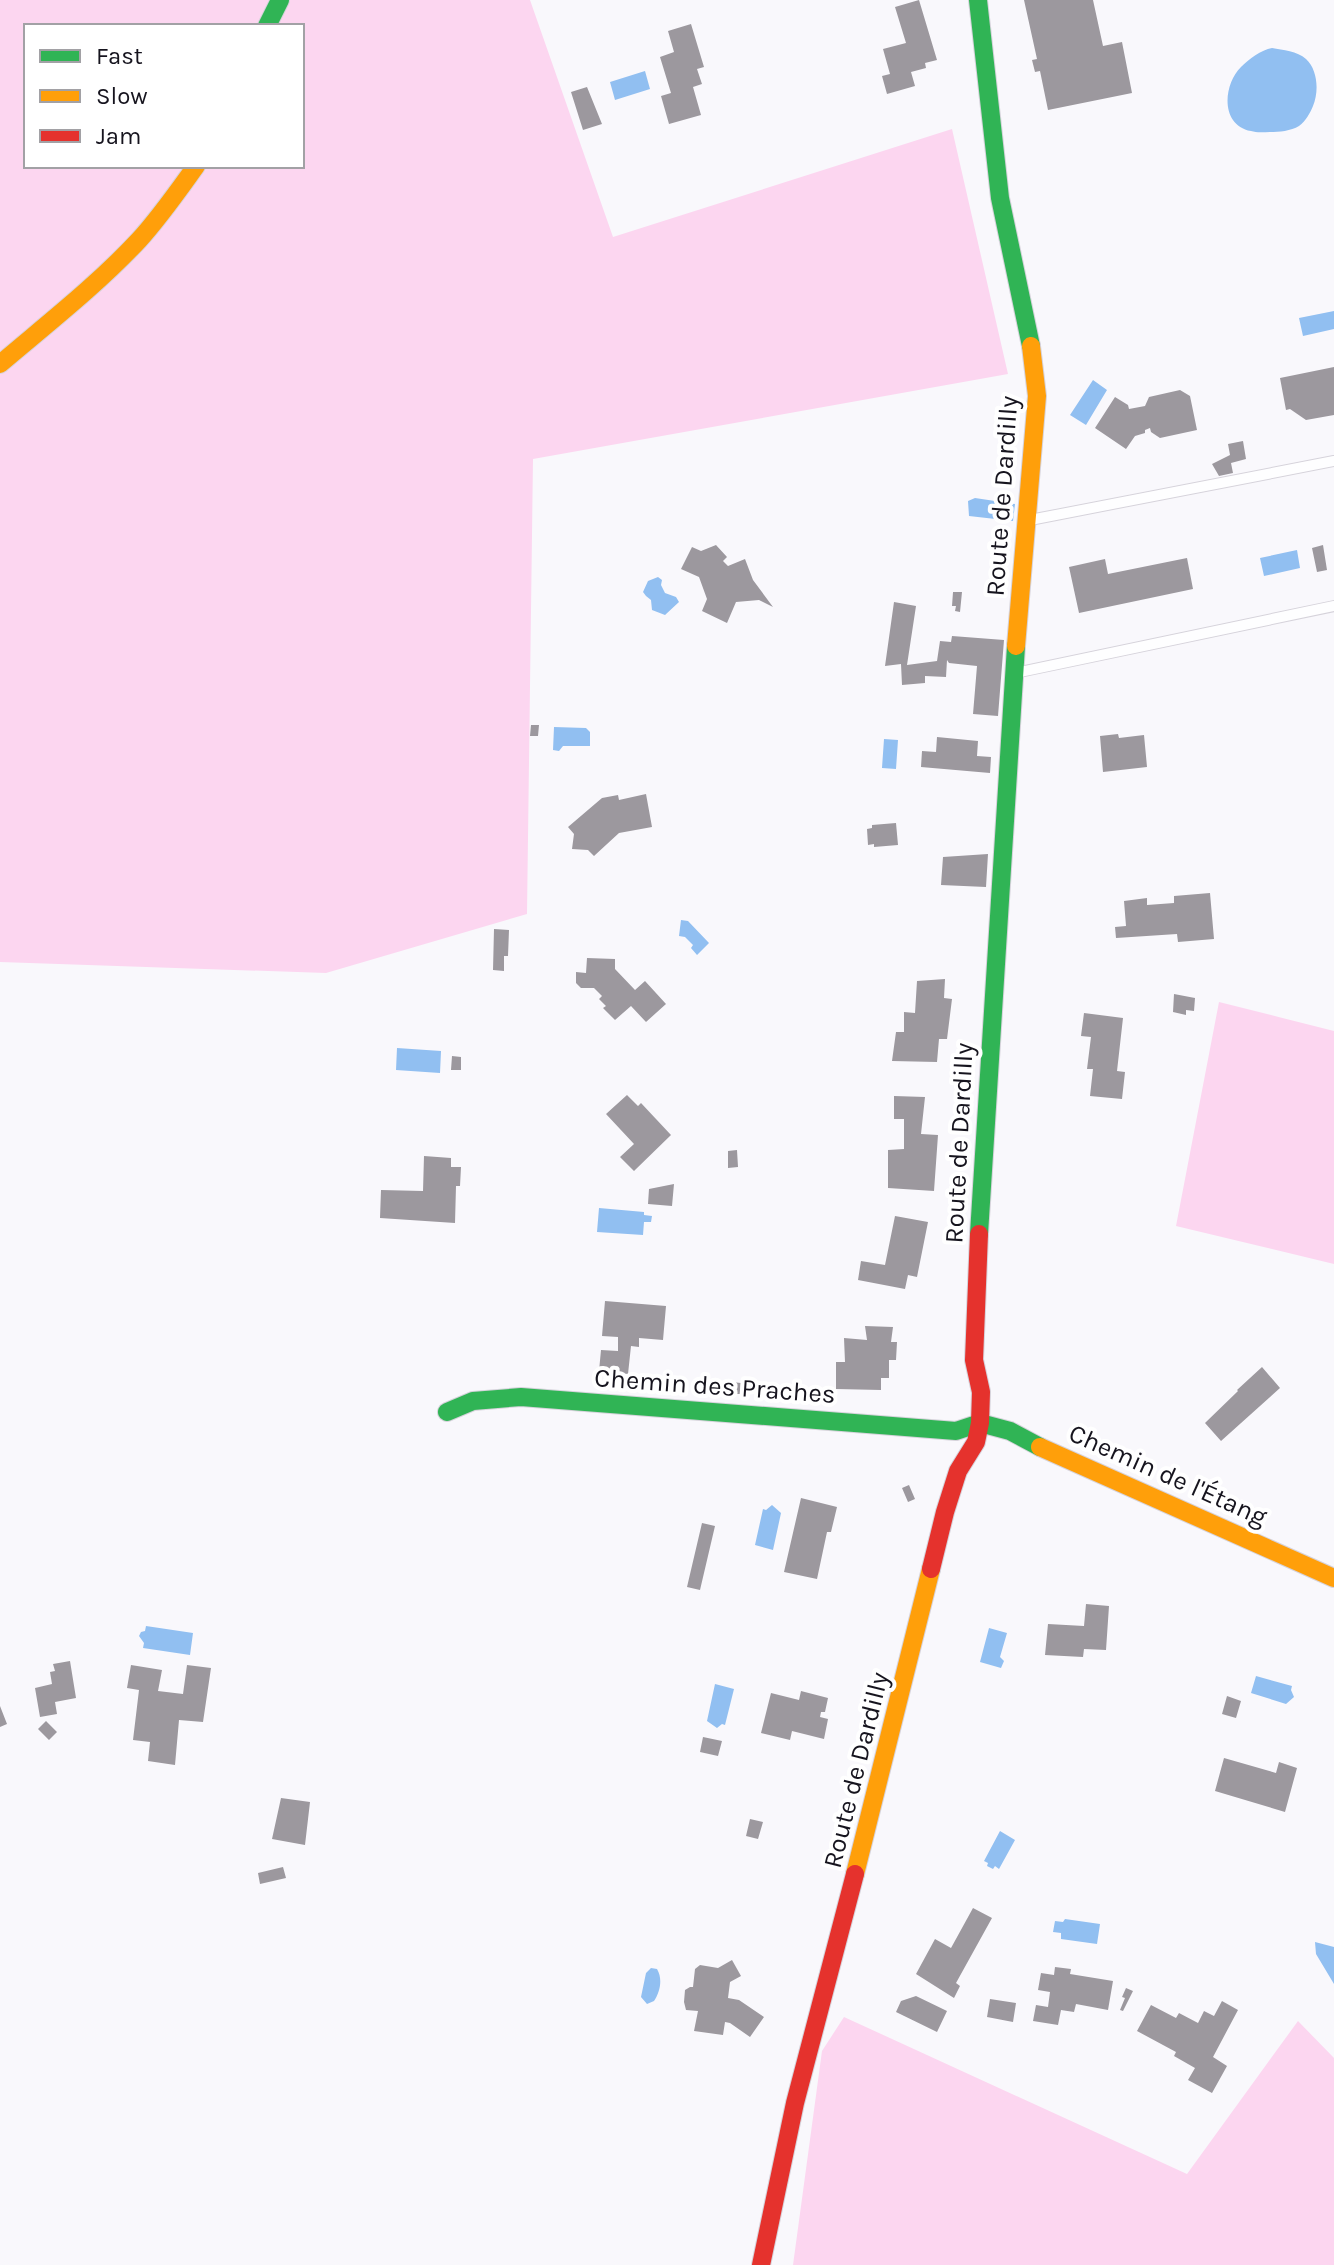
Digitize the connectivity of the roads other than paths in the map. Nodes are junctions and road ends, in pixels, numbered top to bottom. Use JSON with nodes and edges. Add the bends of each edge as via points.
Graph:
{"nodes":[{"id":1,"x":280,"y":0,"type":"edge"},
{"id":2,"x":978,"y":0,"type":"edge"},
{"id":3,"x":268,"y":24,"type":"edge"},
{"id":4,"x":195,"y":168,"type":"edge"},
{"id":5,"x":0,"y":364,"type":"edge"},
{"id":6,"x":1334,"y":461,"type":"edge"},
{"id":7,"x":1025,"y":521,"type":"junction"},
{"id":8,"x":1334,"y":606,"type":"edge"},
{"id":9,"x":1014,"y":673,"type":"junction"},
{"id":10,"x":447,"y":1412,"type":"dead end"},
{"id":11,"x":980,"y":1423,"type":"junction"},
{"id":12,"x":1334,"y":1578,"type":"edge"},
{"id":13,"x":761,"y":2265,"type":"edge"}],
"edges":[{"from":1,"to":3,"type":"street"},
{"from":2,"to":7,"type":"street","name":"Route de Dardilly","via":[[1005,228],[1036,364]]},
{"from":4,"to":5,"type":"street","via":[[139,240]]},
{"from":6,"to":7,"type":"lane"},
{"from":7,"to":9,"type":"street","name":"Route de Dardilly"},
{"from":8,"to":9,"type":"lane"},
{"from":9,"to":11,"type":"street","name":"Route de Dardilly","via":[[981,1190],[974,1360]]},
{"from":10,"to":11,"type":"street","name":"Chemin des Praches","via":[[473,1401],[521,1397],[956,1431]]},
{"from":11,"to":12,"type":"street","name":"Chemin de l'Étang","via":[[1010,1431]]},
{"from":11,"to":13,"type":"street","name":"Route de Dardilly","via":[[945,1512],[795,2103]]}]}
